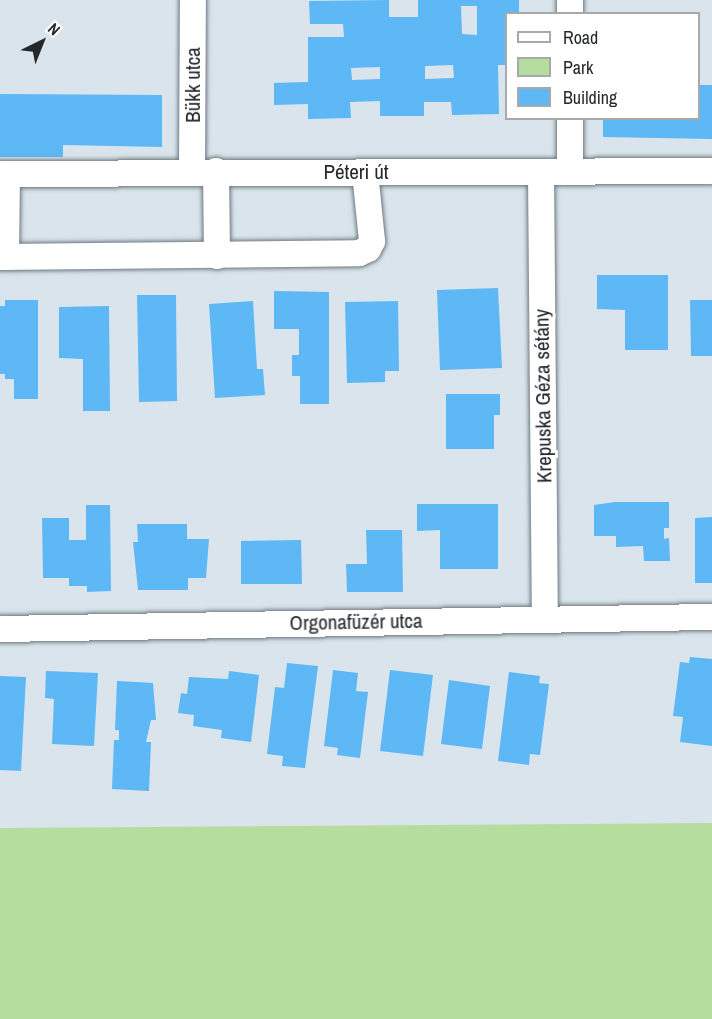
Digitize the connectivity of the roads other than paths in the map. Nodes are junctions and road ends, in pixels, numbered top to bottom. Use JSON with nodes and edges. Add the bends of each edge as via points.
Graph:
{"nodes":[{"id":1,"x":193,"y":0,"type":"edge"},
{"id":2,"x":570,"y":120,"type":"edge"},
{"id":3,"x":204,"y":171,"type":"junction"},
{"id":4,"x":712,"y":171,"type":"edge"},
{"id":5,"x":365,"y":172,"type":"junction"},
{"id":6,"x":570,"y":172,"type":"junction"},
{"id":7,"x":541,"y":173,"type":"junction"},
{"id":8,"x":3,"y":174,"type":"edge"},
{"id":9,"x":217,"y":256,"type":"junction"},
{"id":10,"x":3,"y":257,"type":"edge"},
{"id":11,"x":712,"y":617,"type":"edge"},
{"id":12,"x":545,"y":619,"type":"junction"},
{"id":13,"x":0,"y":629,"type":"edge"}],
"edges":[{"from":1,"to":3,"type":"street","name":"Bükk utca"},
{"from":2,"to":6,"type":"street"},
{"from":3,"to":5,"type":"street","name":"Péteri út"},
{"from":3,"to":8,"type":"street","name":"Péteri út"},
{"from":3,"to":9,"type":"street","name":"Bükk utca"},
{"from":4,"to":6,"type":"street","name":"Péteri út"},
{"from":5,"to":7,"type":"street","name":"Péteri út"},
{"from":5,"to":9,"type":"street","via":[[372,240],[368,249],[359,253]]},
{"from":6,"to":7,"type":"street","name":"Péteri út"},
{"from":7,"to":12,"type":"street","name":"Krepuska Géza sétány"},
{"from":8,"to":10,"type":"street"},
{"from":9,"to":10,"type":"street"},
{"from":11,"to":12,"type":"street","name":"Orgonafüzér utca"},
{"from":12,"to":13,"type":"street","name":"Orgonafüzér utca"}]}
